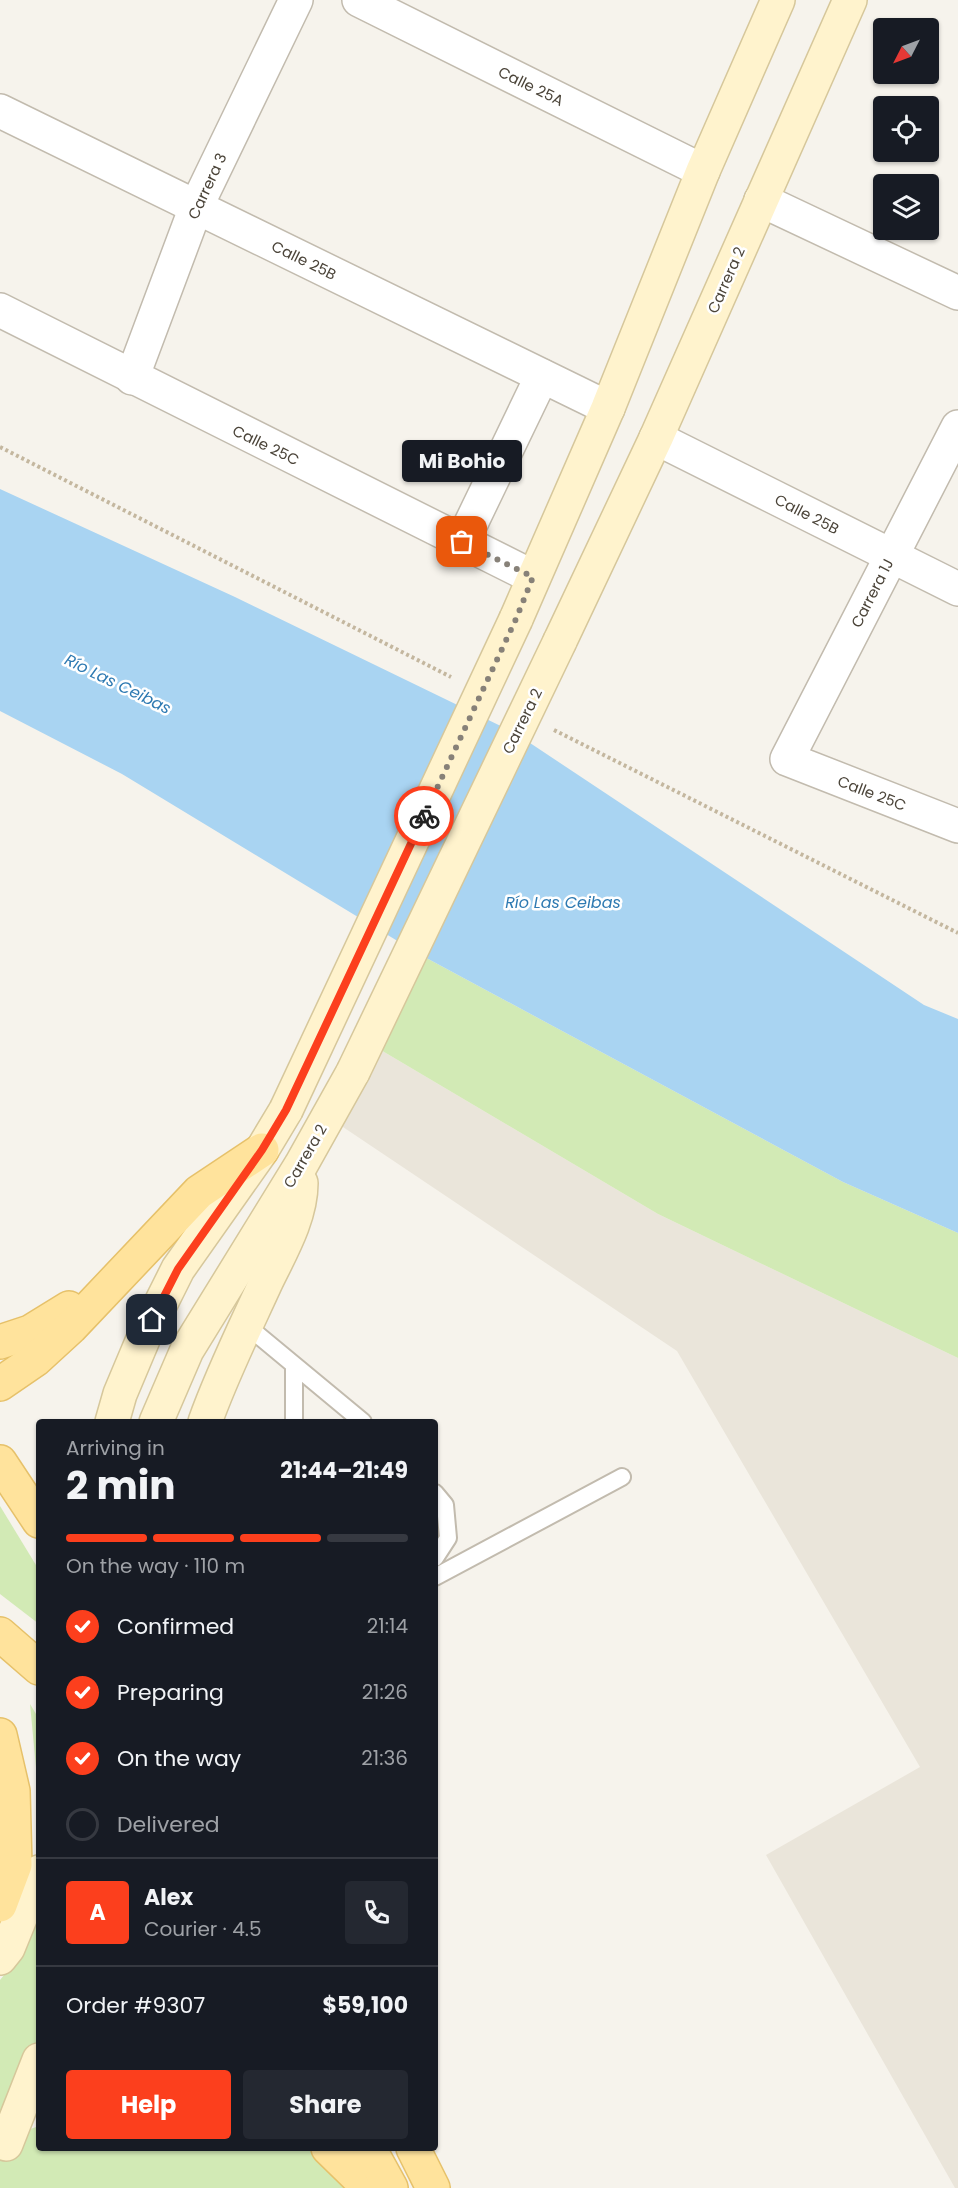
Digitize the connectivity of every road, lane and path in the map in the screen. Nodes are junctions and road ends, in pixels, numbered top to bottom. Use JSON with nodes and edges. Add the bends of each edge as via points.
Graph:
{"nodes":[{"id":1,"x":296,"y":0,"type":"edge"},
{"id":2,"x":359,"y":0,"type":"edge"},
{"id":3,"x":778,"y":0,"type":"edge"},
{"id":4,"x":850,"y":0,"type":"edge"},
{"id":5,"x":0,"y":111,"type":"edge"},
{"id":6,"x":703,"y":171,"type":"junction"},
{"id":7,"x":761,"y":200,"type":"junction"},
{"id":8,"x":196,"y":207,"type":"junction"},
{"id":9,"x":958,"y":292,"type":"edge"},
{"id":10,"x":0,"y":310,"type":"edge"},
{"id":11,"x":542,"y":376,"type":"junction"},
{"id":12,"x":132,"y":378,"type":"junction"},
{"id":13,"x":608,"y":408,"type":"junction"},
{"id":14,"x":958,"y":427,"type":"edge"},
{"id":15,"x":656,"y":438,"type":"junction"},
{"id":16,"x":462,"y":542,"type":"junction"},
{"id":17,"x":891,"y":556,"type":"junction"},
{"id":18,"x":533,"y":577,"type":"junction"},
{"id":19,"x":958,"y":589,"type":"edge"},
{"id":20,"x":787,"y":759,"type":"joint"},
{"id":21,"x":958,"y":826,"type":"edge"},
{"id":22,"x":262,"y":1150,"type":"junction"},
{"id":23,"x":301,"y":1165,"type":"junction"},
{"id":24,"x":138,"y":1257,"type":"junction"},
{"id":25,"x":246,"y":1325,"type":"junction"},
{"id":26,"x":0,"y":1342,"type":"edge"},
{"id":27,"x":294,"y":1366,"type":"junction"},
{"id":28,"x":0,"y":1384,"type":"edge"},
{"id":29,"x":116,"y":1408,"type":"edge"},
{"id":30,"x":157,"y":1419,"type":"edge"},
{"id":31,"x":206,"y":1419,"type":"edge"},
{"id":32,"x":294,"y":1419,"type":"edge"},
{"id":33,"x":359,"y":1419,"type":"edge"},
{"id":34,"x":0,"y":1462,"type":"edge"},
{"id":35,"x":622,"y":1477,"type":"dead end"},
{"id":36,"x":438,"y":1497,"type":"edge"},
{"id":37,"x":36,"y":1516,"type":"edge"},
{"id":38,"x":438,"y":1553,"type":"edge"},
{"id":39,"x":438,"y":1575,"type":"edge"},
{"id":40,"x":0,"y":1634,"type":"edge"},
{"id":41,"x":36,"y":1665,"type":"edge"},
{"id":42,"x":0,"y":1735,"type":"edge"},
{"id":43,"x":36,"y":1879,"type":"edge"},
{"id":44,"x":0,"y":1905,"type":"edge"},
{"id":45,"x":0,"y":1958,"type":"edge"},
{"id":46,"x":36,"y":2067,"type":"edge"},
{"id":47,"x":36,"y":2122,"type":"edge"},
{"id":48,"x":3,"y":2147,"type":"edge"},
{"id":49,"x":331,"y":2151,"type":"edge"},
{"id":50,"x":371,"y":2151,"type":"edge"},
{"id":51,"x":414,"y":2151,"type":"edge"},
{"id":52,"x":369,"y":2188,"type":"edge"},
{"id":53,"x":391,"y":2188,"type":"edge"},
{"id":54,"x":433,"y":2188,"type":"edge"}],
"edges":[{"from":1,"to":8,"type":"street","name":"Carrera 3"},
{"from":2,"to":6,"type":"street","name":"Calle 25A"},
{"from":3,"to":6,"type":"main road"},
{"from":4,"to":7,"type":"main road","name":"Carrera 2"},
{"from":5,"to":8,"type":"street","name":"Calle 25B"},
{"from":6,"to":13,"type":"main road"},
{"from":7,"to":9,"type":"street"},
{"from":7,"to":15,"type":"main road","name":"Carrera 2"},
{"from":8,"to":11,"type":"street","name":"Calle 25B"},
{"from":8,"to":12,"type":"street","name":"Carrera 3"},
{"from":10,"to":12,"type":"street","name":"Calle 25C"},
{"from":11,"to":13,"type":"street","name":"Calle 25B"},
{"from":11,"to":16,"type":"street"},
{"from":12,"to":16,"type":"street","name":"Calle 25C"},
{"from":13,"to":18,"type":"main road"},
{"from":14,"to":17,"type":"street","name":"Carrera 1J"},
{"from":15,"to":17,"type":"street","name":"Calle 25B"},
{"from":15,"to":23,"type":"main road","name":"Carrera 2","bridge":true,"via":[[353,1072]]},
{"from":16,"to":18,"type":"street","name":"Calle 25C"},
{"from":17,"to":19,"type":"street","name":"Calle 25B"},
{"from":17,"to":20,"type":"street","name":"Carrera 1J"},
{"from":18,"to":22,"type":"main road","bridge":true,"via":[[286,1110]]},
{"from":20,"to":21,"type":"street","name":"Calle 25C"},
{"from":22,"to":24,"type":"main road","via":[[199,1192]]},
{"from":22,"to":29,"type":"main road","via":[[178,1269],[144,1337]]},
{"from":23,"to":25,"type":"main road","via":[[301,1199]]},
{"from":23,"to":30,"type":"main road","name":"Carrera 2","via":[[187,1350]]},
{"from":24,"to":26,"type":"main road","via":[[54,1319]]},
{"from":24,"to":28,"type":"main road","via":[[35,1360]]},
{"from":25,"to":27,"type":"lane"},
{"from":25,"to":31,"type":"main road"},
{"from":27,"to":32,"type":"lane"},
{"from":27,"to":33,"type":"lane"},
{"from":34,"to":37,"type":"main road"},
{"from":35,"to":39,"type":"lane"},
{"from":36,"to":38,"type":"lane","via":[[445,1505],[448,1538]]},
{"from":40,"to":41,"type":"main road"},
{"from":42,"to":44,"type":"main road","via":[[13,1791],[15,1865]]},
{"from":43,"to":45,"type":"main road","via":[[8,1948]]},
{"from":46,"to":48,"type":"main road"},
{"from":47,"to":48,"type":"main road"},
{"from":49,"to":52,"type":"main road"},
{"from":50,"to":53,"type":"main road"},
{"from":51,"to":54,"type":"main road"}]}
